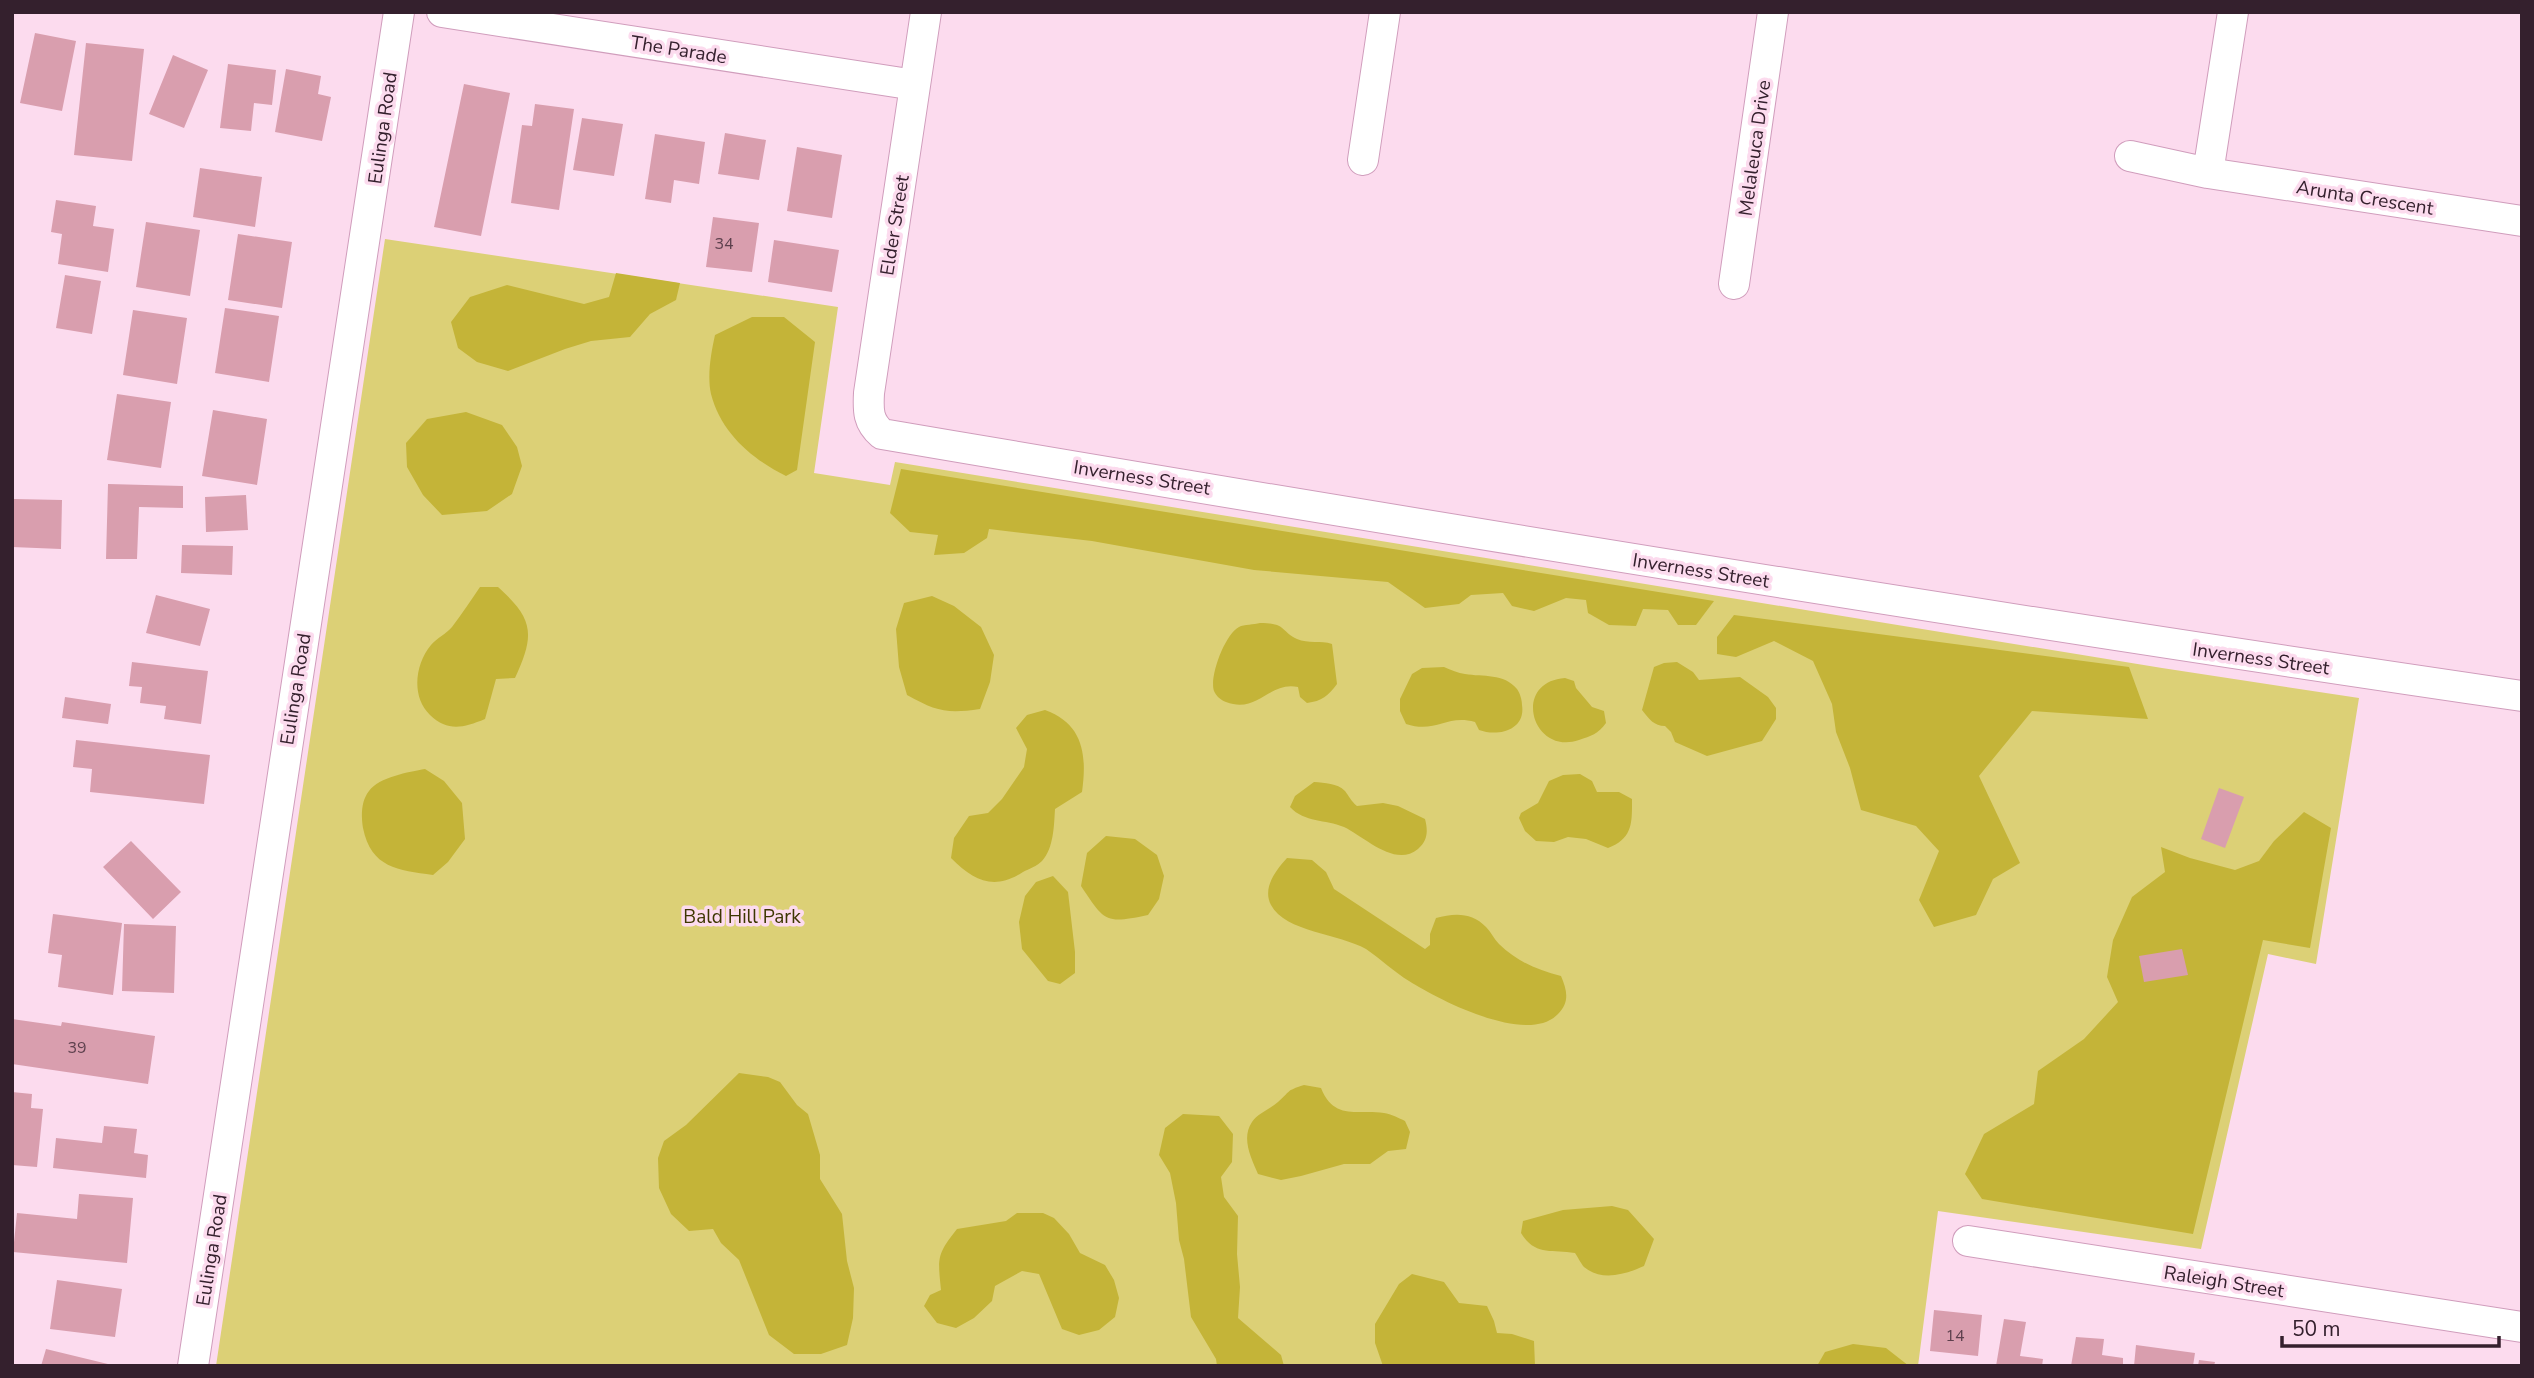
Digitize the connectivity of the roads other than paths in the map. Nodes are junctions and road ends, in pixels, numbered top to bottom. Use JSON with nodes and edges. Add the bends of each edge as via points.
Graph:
{"nodes":[{"id":1,"x":399,"y":12,"type":"edge"},
{"id":2,"x":442,"y":12,"type":"edge"},
{"id":3,"x":926,"y":12,"type":"edge"},
{"id":4,"x":1385,"y":12,"type":"edge"},
{"id":5,"x":1773,"y":12,"type":"edge"},
{"id":6,"x":2233,"y":12,"type":"edge"},
{"id":7,"x":915,"y":85,"type":"junction"},
{"id":8,"x":2130,"y":156,"type":"dead end"},
{"id":9,"x":1363,"y":159,"type":"dead end"},
{"id":10,"x":2207,"y":173,"type":"junction"},
{"id":11,"x":2522,"y":221,"type":"edge"},
{"id":12,"x":1734,"y":284,"type":"dead end"},
{"id":13,"x":882,"y":434,"type":"joint"},
{"id":14,"x":2522,"y":696,"type":"edge"},
{"id":15,"x":1968,"y":1241,"type":"dead end"},
{"id":16,"x":2522,"y":1327,"type":"edge"},
{"id":17,"x":193,"y":1366,"type":"edge"}],
"edges":[{"from":1,"to":17,"type":"street","name":"Eulinga Road"},
{"from":2,"to":7,"type":"street","name":"The Parade"},
{"from":3,"to":7,"type":"street","name":"Elder Street"},
{"from":4,"to":9,"type":"street"},
{"from":5,"to":12,"type":"street","name":"Melaleuca Drive"},
{"from":6,"to":10,"type":"street"},
{"from":7,"to":13,"type":"street","name":"Elder Street","via":[[869,393],[869,418]]},
{"from":8,"to":10,"type":"street","name":"Arunta Crescent"},
{"from":10,"to":11,"type":"street","name":"Arunta Crescent"},
{"from":13,"to":14,"type":"street","name":"Inverness Street","via":[[1701,570]]},
{"from":15,"to":16,"type":"street","name":"Raleigh Street"}]}
